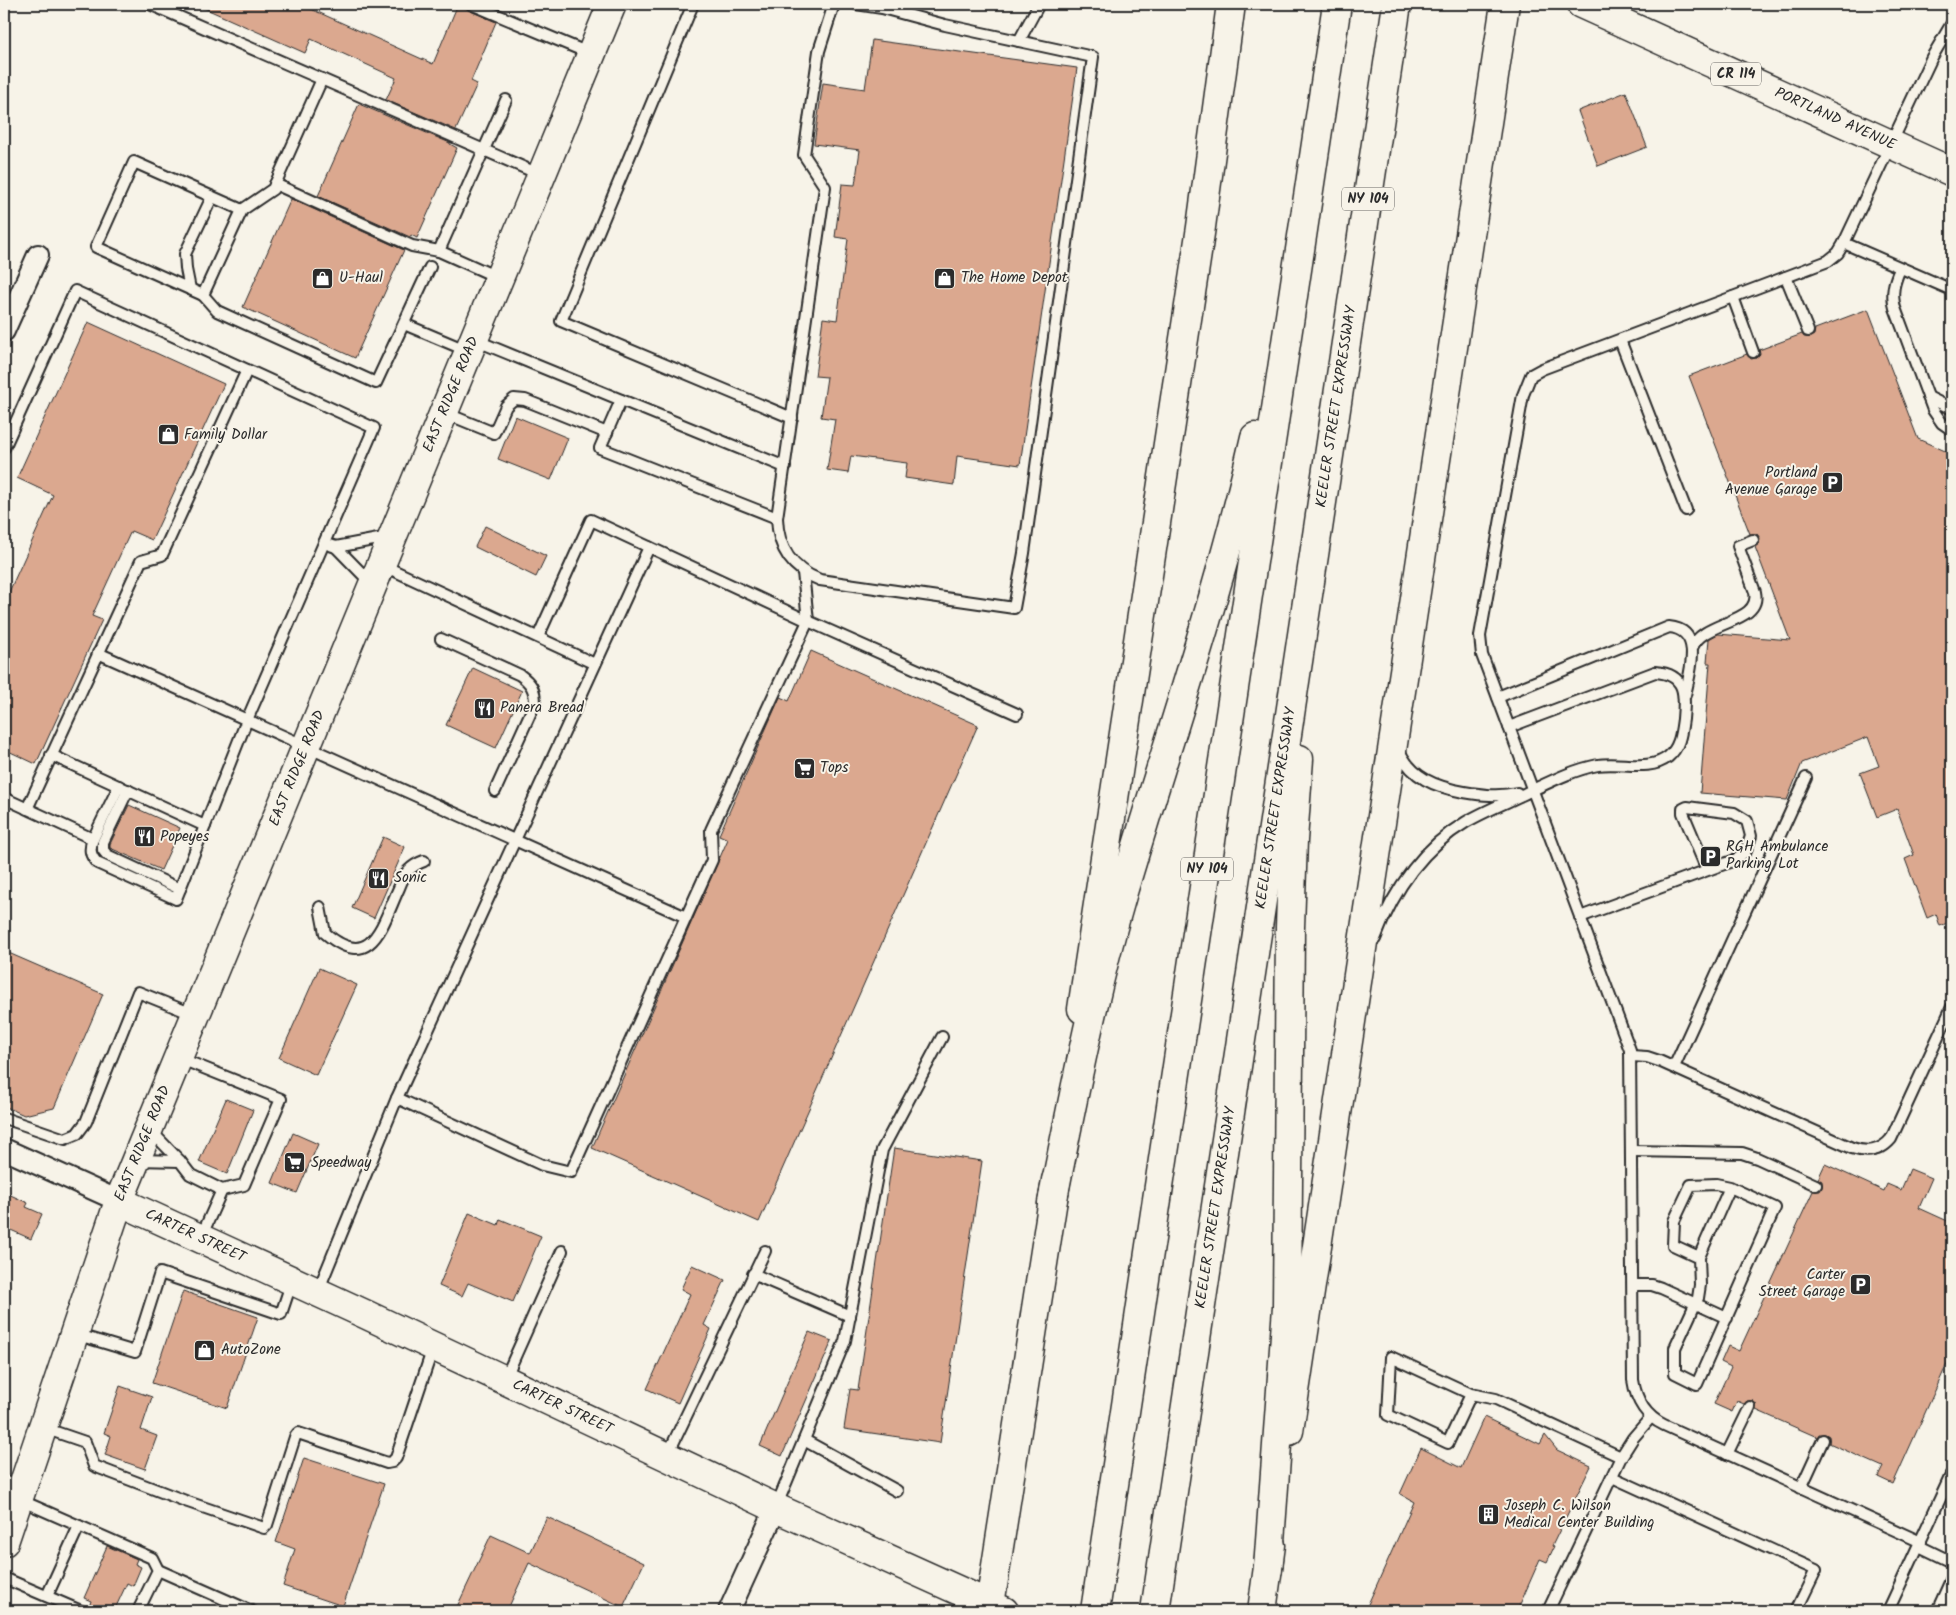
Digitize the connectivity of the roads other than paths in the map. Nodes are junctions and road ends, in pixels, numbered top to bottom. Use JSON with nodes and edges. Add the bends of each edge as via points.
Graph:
{"nodes":[{"id":1,"x":398,"y":4,"type":"edge"},
{"id":2,"x":406,"y":4,"type":"edge"},
{"id":3,"x":471,"y":4,"type":"edge"},
{"id":4,"x":612,"y":4,"type":"edge"},
{"id":5,"x":694,"y":4,"type":"edge"},
{"id":6,"x":834,"y":4,"type":"edge"},
{"id":7,"x":856,"y":4,"type":"edge"},
{"id":8,"x":1231,"y":4,"type":"edge"},
{"id":9,"x":1337,"y":4,"type":"edge"},
{"id":10,"x":1397,"y":4,"type":"edge"},
{"id":11,"x":1505,"y":4,"type":"edge"},
{"id":12,"x":1581,"y":4,"type":"edge"},
{"id":13,"x":152,"y":5,"type":"edge"},
{"id":14,"x":1036,"y":5,"type":"edge"},
{"id":15,"x":1952,"y":23,"type":"edge"},
{"id":16,"x":1019,"y":41,"type":"junction"},
{"id":17,"x":592,"y":55,"type":"junction"},
{"id":18,"x":322,"y":79,"type":"junction"},
{"id":19,"x":506,"y":100,"type":"dead end"},
{"id":20,"x":1891,"y":144,"type":"junction"},
{"id":21,"x":484,"y":150,"type":"junction"},
{"id":22,"x":1312,"y":169,"type":"junction"},
{"id":23,"x":1952,"y":172,"type":"edge"},
{"id":24,"x":542,"y":175,"type":"junction"},
{"id":25,"x":275,"y":184,"type":"junction"},
{"id":26,"x":212,"y":197,"type":"junction"},
{"id":27,"x":242,"y":210,"type":"junction"},
{"id":28,"x":1844,"y":243,"type":"junction"},
{"id":29,"x":439,"y":250,"type":"junction"},
{"id":30,"x":38,"y":255,"type":"dead end"},
{"id":31,"x":430,"y":267,"type":"dead end"},
{"id":32,"x":1900,"y":269,"type":"junction"},
{"id":33,"x":1786,"y":277,"type":"junction"},
{"id":34,"x":499,"y":278,"type":"junction"},
{"id":35,"x":190,"y":289,"type":"junction"},
{"id":36,"x":1952,"y":290,"type":"edge"},
{"id":37,"x":204,"y":295,"type":"junction"},
{"id":38,"x":1732,"y":297,"type":"junction"},
{"id":39,"x":404,"y":324,"type":"junction"},
{"id":40,"x":4,"y":331,"type":"edge"},
{"id":41,"x":1808,"y":331,"type":"dead end"},
{"id":42,"x":1620,"y":340,"type":"junction"},
{"id":43,"x":472,"y":346,"type":"junction"},
{"id":44,"x":1753,"y":352,"type":"dead end"},
{"id":45,"x":247,"y":370,"type":"junction"},
{"id":46,"x":1338,"y":395,"type":"junction"},
{"id":47,"x":1928,"y":397,"type":"junction"},
{"id":48,"x":621,"y":400,"type":"junction"},
{"id":49,"x":1952,"y":409,"type":"edge"},
{"id":50,"x":444,"y":413,"type":"junction"},
{"id":51,"x":792,"y":418,"type":"junction"},
{"id":52,"x":1952,"y":430,"type":"edge"},
{"id":53,"x":607,"y":433,"type":"junction"},
{"id":54,"x":4,"y":448,"type":"edge"},
{"id":55,"x":785,"y":467,"type":"junction"},
{"id":56,"x":1686,"y":510,"type":"dead end"},
{"id":57,"x":777,"y":518,"type":"junction"},
{"id":58,"x":393,"y":536,"type":"junction"},
{"id":59,"x":1753,"y":540,"type":"dead end"},
{"id":60,"x":324,"y":542,"type":"junction"},
{"id":61,"x":336,"y":547,"type":"junction"},
{"id":62,"x":649,"y":547,"type":"junction"},
{"id":63,"x":802,"y":572,"type":"junction"},
{"id":64,"x":377,"y":575,"type":"junction"},
{"id":65,"x":808,"y":622,"type":"junction"},
{"id":66,"x":538,"y":637,"type":"junction"},
{"id":67,"x":441,"y":639,"type":"dead end"},
{"id":68,"x":1692,"y":648,"type":"junction"},
{"id":69,"x":98,"y":653,"type":"junction"},
{"id":70,"x":595,"y":664,"type":"junction"},
{"id":71,"x":1685,"y":695,"type":"junction"},
{"id":72,"x":1498,"y":697,"type":"junction"},
{"id":73,"x":1017,"y":714,"type":"dead end"},
{"id":74,"x":247,"y":720,"type":"junction"},
{"id":75,"x":1396,"y":721,"type":"junction"},
{"id":76,"x":1509,"y":727,"type":"junction"},
{"id":77,"x":307,"y":746,"type":"junction"},
{"id":78,"x":52,"y":755,"type":"junction"},
{"id":79,"x":1806,"y":778,"type":"dead end"},
{"id":80,"x":124,"y":788,"type":"junction"},
{"id":81,"x":1533,"y":790,"type":"junction"},
{"id":82,"x":495,"y":791,"type":"dead end"},
{"id":83,"x":4,"y":798,"type":"edge"},
{"id":84,"x":27,"y":809,"type":"junction"},
{"id":85,"x":205,"y":826,"type":"junction"},
{"id":86,"x":93,"y":839,"type":"junction"},
{"id":87,"x":515,"y":840,"type":"junction"},
{"id":88,"x":424,"y":861,"type":"dead end"},
{"id":89,"x":1707,"y":870,"type":"junction"},
{"id":90,"x":178,"y":894,"type":"junction"},
{"id":91,"x":320,"y":907,"type":"dead end"},
{"id":92,"x":686,"y":917,"type":"junction"},
{"id":93,"x":1580,"y":917,"type":"junction"},
{"id":94,"x":1354,"y":999,"type":"junction"},
{"id":95,"x":1952,"y":1007,"type":"edge"},
{"id":96,"x":196,"y":1016,"type":"junction"},
{"id":97,"x":942,"y":1037,"type":"dead end"},
{"id":98,"x":1631,"y":1056,"type":"junction"},
{"id":99,"x":178,"y":1058,"type":"junction"},
{"id":100,"x":1674,"y":1068,"type":"junction"},
{"id":101,"x":398,"y":1098,"type":"junction"},
{"id":102,"x":4,"y":1118,"type":"edge"},
{"id":103,"x":149,"y":1129,"type":"junction"},
{"id":104,"x":4,"y":1148,"type":"edge"},
{"id":105,"x":1632,"y":1151,"type":"junction"},
{"id":106,"x":136,"y":1160,"type":"junction"},
{"id":107,"x":180,"y":1161,"type":"junction"},
{"id":108,"x":1816,"y":1185,"type":"dead end"},
{"id":109,"x":1730,"y":1188,"type":"junction"},
{"id":110,"x":222,"y":1190,"type":"junction"},
{"id":111,"x":120,"y":1201,"type":"junction"},
{"id":112,"x":1052,"y":1203,"type":"junction"},
{"id":113,"x":200,"y":1238,"type":"junction"},
{"id":114,"x":765,"y":1250,"type":"dead end"},
{"id":115,"x":562,"y":1251,"type":"dead end"},
{"id":116,"x":1699,"y":1257,"type":"junction"},
{"id":117,"x":753,"y":1274,"type":"junction"},
{"id":118,"x":292,"y":1281,"type":"junction"},
{"id":119,"x":1633,"y":1284,"type":"junction"},
{"id":120,"x":317,"y":1292,"type":"junction"},
{"id":121,"x":1695,"y":1303,"type":"junction"},
{"id":122,"x":850,"y":1316,"type":"junction"},
{"id":123,"x":1727,"y":1318,"type":"junction"},
{"id":124,"x":74,"y":1334,"type":"junction"},
{"id":125,"x":433,"y":1347,"type":"junction"},
{"id":126,"x":504,"y":1380,"type":"junction"},
{"id":127,"x":1471,"y":1394,"type":"junction"},
{"id":128,"x":1750,"y":1407,"type":"dead end"},
{"id":129,"x":1651,"y":1418,"type":"junction"},
{"id":130,"x":43,"y":1428,"type":"junction"},
{"id":131,"x":804,"y":1440,"type":"junction"},
{"id":132,"x":1823,"y":1440,"type":"dead end"},
{"id":133,"x":1727,"y":1454,"type":"junction"},
{"id":134,"x":667,"y":1457,"type":"junction"},
{"id":135,"x":1621,"y":1457,"type":"junction"},
{"id":136,"x":1952,"y":1473,"type":"edge"},
{"id":137,"x":1612,"y":1477,"type":"junction"},
{"id":138,"x":1802,"y":1488,"type":"junction"},
{"id":139,"x":15,"y":1490,"type":"edge"},
{"id":140,"x":897,"y":1491,"type":"dead end"},
{"id":141,"x":776,"y":1508,"type":"junction"},
{"id":142,"x":79,"y":1526,"type":"junction"},
{"id":143,"x":4,"y":1542,"type":"edge"},
{"id":144,"x":1920,"y":1544,"type":"junction"},
{"id":145,"x":1952,"y":1562,"type":"edge"},
{"id":146,"x":1268,"y":1569,"type":"junction"},
{"id":147,"x":158,"y":1570,"type":"junction"},
{"id":148,"x":4,"y":1578,"type":"edge"},
{"id":149,"x":1952,"y":1578,"type":"edge"},
{"id":150,"x":47,"y":1596,"type":"junction"},
{"id":151,"x":1156,"y":1605,"type":"edge"},
{"id":152,"x":994,"y":1609,"type":"edge"},
{"id":153,"x":81,"y":1611,"type":"edge"},
{"id":154,"x":138,"y":1611,"type":"edge"},
{"id":155,"x":252,"y":1611,"type":"edge"},
{"id":156,"x":729,"y":1611,"type":"edge"},
{"id":157,"x":1095,"y":1611,"type":"edge"},
{"id":158,"x":1262,"y":1611,"type":"edge"},
{"id":159,"x":1548,"y":1611,"type":"edge"},
{"id":160,"x":1796,"y":1611,"type":"edge"},
{"id":161,"x":1888,"y":1611,"type":"edge"},
{"id":162,"x":1937,"y":1611,"type":"edge"}],
"edges":[{"from":1,"to":2,"type":"lane"},
{"from":3,"to":17,"type":"lane"},
{"from":4,"to":17,"type":"main road","name":"EAST RIDGE ROAD"},
{"from":5,"to":51,"type":"lane","via":[[561,321]]},
{"from":6,"to":51,"type":"lane","via":[[819,51],[804,155],[825,187]]},
{"from":7,"to":16,"type":"lane"},
{"from":8,"to":112,"type":"main road","via":[[1201,227]]},
{"from":9,"to":22,"type":"main road","number":"NY 104"},
{"from":10,"to":46,"type":"main road","name":"KEELER STREET EXPRESSWAY","number":"NY 104"},
{"from":11,"to":75,"type":"main road"},
{"from":12,"to":20,"type":"main road","name":"PORTLAND AVENUE","number":"CR 114"},
{"from":13,"to":18,"type":"lane"},
{"from":14,"to":16,"type":"lane"},
{"from":15,"to":20,"type":"lane","via":[[1932,57]]},
{"from":16,"to":63,"type":"lane","via":[[1093,57],[1014,608],[832,583]]},
{"from":17,"to":24,"type":"main road","name":"EAST RIDGE ROAD"},
{"from":18,"to":21,"type":"lane"},
{"from":18,"to":25,"type":"lane"},
{"from":19,"to":21,"type":"lane"},
{"from":20,"to":23,"type":"main road","name":"PORTLAND AVENUE","number":"CR 114"},
{"from":20,"to":28,"type":"lane"},
{"from":21,"to":24,"type":"lane"},
{"from":21,"to":29,"type":"lane"},
{"from":22,"to":112,"type":"main road","via":[[1241,498],[1111,937]]},
{"from":22,"to":157,"type":"main road","number":"NY 104"},
{"from":24,"to":34,"type":"main road","name":"EAST RIDGE ROAD"},
{"from":25,"to":27,"type":"lane"},
{"from":25,"to":29,"type":"lane","via":[[412,246]]},
{"from":26,"to":27,"type":"lane"},
{"from":26,"to":35,"type":"lane","via":[[185,254]]},
{"from":26,"to":35,"type":"lane","via":[[134,162],[96,247]]},
{"from":27,"to":37,"type":"lane"},
{"from":28,"to":32,"type":"lane"},
{"from":28,"to":33,"type":"lane","via":[[1828,261]]},
{"from":29,"to":34,"type":"lane"},
{"from":30,"to":40,"type":"street"},
{"from":31,"to":39,"type":"lane"},
{"from":32,"to":36,"type":"lane"},
{"from":32,"to":47,"type":"lane","via":[[1893,287],[1893,301]]},
{"from":33,"to":38,"type":"lane"},
{"from":33,"to":41,"type":"lane"},
{"from":34,"to":43,"type":"main road","name":"EAST RIDGE ROAD"},
{"from":35,"to":37,"type":"lane"},
{"from":37,"to":39,"type":"lane","via":[[218,311],[376,384]]},
{"from":38,"to":42,"type":"lane"},
{"from":38,"to":44,"type":"lane"},
{"from":39,"to":43,"type":"lane"},
{"from":42,"to":56,"type":"lane"},
{"from":42,"to":72,"type":"lane","via":[[1536,371],[1525,386],[1480,636],[1482,655]]},
{"from":43,"to":48,"type":"lane"},
{"from":43,"to":50,"type":"main road","name":"EAST RIDGE ROAD"},
{"from":45,"to":54,"type":"lane","via":[[75,291]]},
{"from":45,"to":60,"type":"lane","via":[[374,428]]},
{"from":45,"to":69,"type":"lane","via":[[162,554],[141,561]]},
{"from":46,"to":146,"type":"main road","via":[[1293,840],[1287,1307]]},
{"from":46,"to":151,"type":"main road","name":"KEELER STREET EXPRESSWAY","number":"NY 104"},
{"from":47,"to":49,"type":"lane"},
{"from":47,"to":52,"type":"lane","via":[[1937,417]]},
{"from":48,"to":53,"type":"lane"},
{"from":48,"to":55,"type":"lane"},
{"from":50,"to":53,"type":"lane","via":[[494,433],[506,406],[514,399],[525,400]]},
{"from":50,"to":58,"type":"main road","name":"EAST RIDGE ROAD"},
{"from":51,"to":55,"type":"lane"},
{"from":53,"to":57,"type":"lane","via":[[600,448]]},
{"from":55,"to":57,"type":"lane"},
{"from":57,"to":63,"type":"lane","via":[[780,541],[787,557]]},
{"from":58,"to":61,"type":"lane"},
{"from":58,"to":64,"type":"main road","name":"EAST RIDGE ROAD"},
{"from":59,"to":68,"type":"lane","via":[[1738,546],[1756,596],[1753,606],[1745,614],[1703,633]]},
{"from":60,"to":61,"type":"lane"},
{"from":60,"to":74,"type":"lane"},
{"from":61,"to":64,"type":"lane"},
{"from":62,"to":65,"type":"lane"},
{"from":62,"to":66,"type":"lane","via":[[591,520]]},
{"from":62,"to":70,"type":"lane"},
{"from":63,"to":65,"type":"lane"},
{"from":64,"to":66,"type":"lane"},
{"from":64,"to":77,"type":"main road","name":"EAST RIDGE ROAD"},
{"from":65,"to":73,"type":"lane"},
{"from":65,"to":92,"type":"lane","via":[[712,830],[712,860]]},
{"from":66,"to":70,"type":"lane"},
{"from":67,"to":82,"type":"lane","via":[[520,675],[530,682],[535,693],[536,703]]},
{"from":68,"to":71,"type":"lane"},
{"from":68,"to":72,"type":"lane","via":[[1689,637],[1680,630],[1664,628]]},
{"from":69,"to":74,"type":"lane"},
{"from":69,"to":78,"type":"lane"},
{"from":70,"to":87,"type":"lane"},
{"from":71,"to":76,"type":"lane","via":[[1676,680],[1655,672]]},
{"from":71,"to":81,"type":"lane","via":[[1680,738],[1666,758],[1648,764],[1596,765]]},
{"from":72,"to":76,"type":"lane"},
{"from":74,"to":77,"type":"lane"},
{"from":74,"to":85,"type":"lane"},
{"from":75,"to":81,"type":"lane","via":[[1397,742],[1402,756],[1411,769],[1431,783],[1490,796]]},
{"from":75,"to":94,"type":"main road"},
{"from":76,"to":81,"type":"lane"},
{"from":77,"to":87,"type":"lane"},
{"from":77,"to":96,"type":"main road","name":"EAST RIDGE ROAD"},
{"from":78,"to":80,"type":"lane"},
{"from":78,"to":84,"type":"lane"},
{"from":79,"to":100,"type":"lane"},
{"from":80,"to":85,"type":"lane"},
{"from":80,"to":86,"type":"lane"},
{"from":80,"to":90,"type":"lane","via":[[103,850]]},
{"from":81,"to":93,"type":"lane"},
{"from":81,"to":94,"type":"lane","via":[[1467,822],[1422,857],[1386,912]]},
{"from":83,"to":84,"type":"lane"},
{"from":84,"to":86,"type":"lane"},
{"from":85,"to":90,"type":"lane"},
{"from":86,"to":90,"type":"lane","via":[[91,856],[97,863]]},
{"from":87,"to":92,"type":"lane"},
{"from":87,"to":101,"type":"lane"},
{"from":88,"to":91,"type":"lane","via":[[406,872],[375,940],[364,947],[350,948],[325,932]]},
{"from":89,"to":89,"type":"lane","via":[[1735,860],[1746,851],[1751,836],[1747,821],[1734,813],[1687,807],[1683,813]]},
{"from":89,"to":93,"type":"lane"},
{"from":92,"to":101,"type":"lane","via":[[571,1172],[542,1165]]},
{"from":93,"to":98,"type":"lane"},
{"from":94,"to":146,"type":"main road"},
{"from":95,"to":100,"type":"lane","via":[[1892,1139],[1874,1151],[1852,1148]]},
{"from":96,"to":99,"type":"main road","name":"EAST RIDGE ROAD"},
{"from":96,"to":102,"type":"lane","via":[[138,992],[86,1122],[77,1134],[64,1139]]},
{"from":97,"to":122,"type":"lane","via":[[882,1150]]},
{"from":98,"to":100,"type":"lane","via":[[1653,1058]]},
{"from":98,"to":105,"type":"lane"},
{"from":99,"to":103,"type":"main road","name":"EAST RIDGE ROAD"},
{"from":99,"to":110,"type":"lane","via":[[281,1099],[244,1185]]},
{"from":101,"to":120,"type":"lane"},
{"from":103,"to":106,"type":"main road","name":"EAST RIDGE ROAD"},
{"from":103,"to":107,"type":"lane"},
{"from":104,"to":111,"type":"street"},
{"from":105,"to":108,"type":"lane","via":[[1742,1154]]},
{"from":105,"to":119,"type":"lane"},
{"from":106,"to":107,"type":"lane"},
{"from":106,"to":111,"type":"main road","name":"EAST RIDGE ROAD"},
{"from":107,"to":110,"type":"lane","via":[[190,1174]]},
{"from":109,"to":116,"type":"lane"},
{"from":109,"to":116,"type":"lane","via":[[1716,1184],[1690,1185],[1674,1220],[1673,1244]]},
{"from":109,"to":123,"type":"lane","via":[[1775,1208]]},
{"from":110,"to":113,"type":"lane"},
{"from":111,"to":113,"type":"main road","name":"CARTER STREET"},
{"from":111,"to":124,"type":"main road","name":"EAST RIDGE ROAD"},
{"from":112,"to":152,"type":"main road"},
{"from":113,"to":118,"type":"main road","name":"CARTER STREET"},
{"from":114,"to":117,"type":"lane"},
{"from":115,"to":126,"type":"lane"},
{"from":116,"to":121,"type":"lane","via":[[1700,1285]]},
{"from":117,"to":122,"type":"lane"},
{"from":117,"to":134,"type":"lane"},
{"from":118,"to":120,"type":"main road","name":"CARTER STREET"},
{"from":118,"to":124,"type":"lane","via":[[281,1314],[160,1273],[135,1352]]},
{"from":119,"to":121,"type":"lane","via":[[1652,1285]]},
{"from":119,"to":129,"type":"lane","via":[[1634,1387],[1640,1404]]},
{"from":120,"to":125,"type":"main road","name":"CARTER STREET"},
{"from":121,"to":123,"type":"lane"},
{"from":121,"to":123,"type":"lane","via":[[1675,1348],[1675,1373],[1697,1384]]},
{"from":122,"to":131,"type":"lane","via":[[845,1341]]},
{"from":124,"to":130,"type":"main road","name":"EAST RIDGE ROAD"},
{"from":125,"to":126,"type":"main road","name":"CARTER STREET"},
{"from":125,"to":130,"type":"lane","via":[[396,1458],[387,1463],[298,1433],[264,1528],[94,1466],[85,1442]]},
{"from":126,"to":134,"type":"main road","name":"CARTER STREET"},
{"from":127,"to":127,"type":"lane","via":[[1448,1443],[1422,1431],[1388,1415],[1391,1357]]},
{"from":127,"to":135,"type":"lane","via":[[1496,1399]]},
{"from":128,"to":133,"type":"lane"},
{"from":129,"to":133,"type":"lane"},
{"from":129,"to":135,"type":"lane"},
{"from":130,"to":139,"type":"main road","name":"EAST RIDGE ROAD"},
{"from":131,"to":140,"type":"lane"},
{"from":131,"to":141,"type":"lane"},
{"from":132,"to":138,"type":"lane"},
{"from":133,"to":138,"type":"lane"},
{"from":134,"to":141,"type":"main road","name":"CARTER STREET"},
{"from":135,"to":137,"type":"lane"},
{"from":136,"to":144,"type":"lane"},
{"from":137,"to":159,"type":"lane"},
{"from":137,"to":160,"type":"lane","via":[[1816,1570]]},
{"from":138,"to":144,"type":"lane"},
{"from":139,"to":142,"type":"lane"},
{"from":139,"to":143,"type":"main road","name":"EAST RIDGE ROAD"},
{"from":141,"to":152,"type":"main road","name":"CARTER STREET"},
{"from":141,"to":156,"type":"street"},
{"from":142,"to":147,"type":"lane","via":[[152,1558]]},
{"from":142,"to":150,"type":"lane"},
{"from":144,"to":145,"type":"lane"},
{"from":144,"to":161,"type":"lane"},
{"from":146,"to":158,"type":"main road"},
{"from":147,"to":154,"type":"lane"},
{"from":147,"to":155,"type":"lane"},
{"from":148,"to":150,"type":"lane"},
{"from":149,"to":162,"type":"lane"},
{"from":150,"to":153,"type":"lane"}]}
